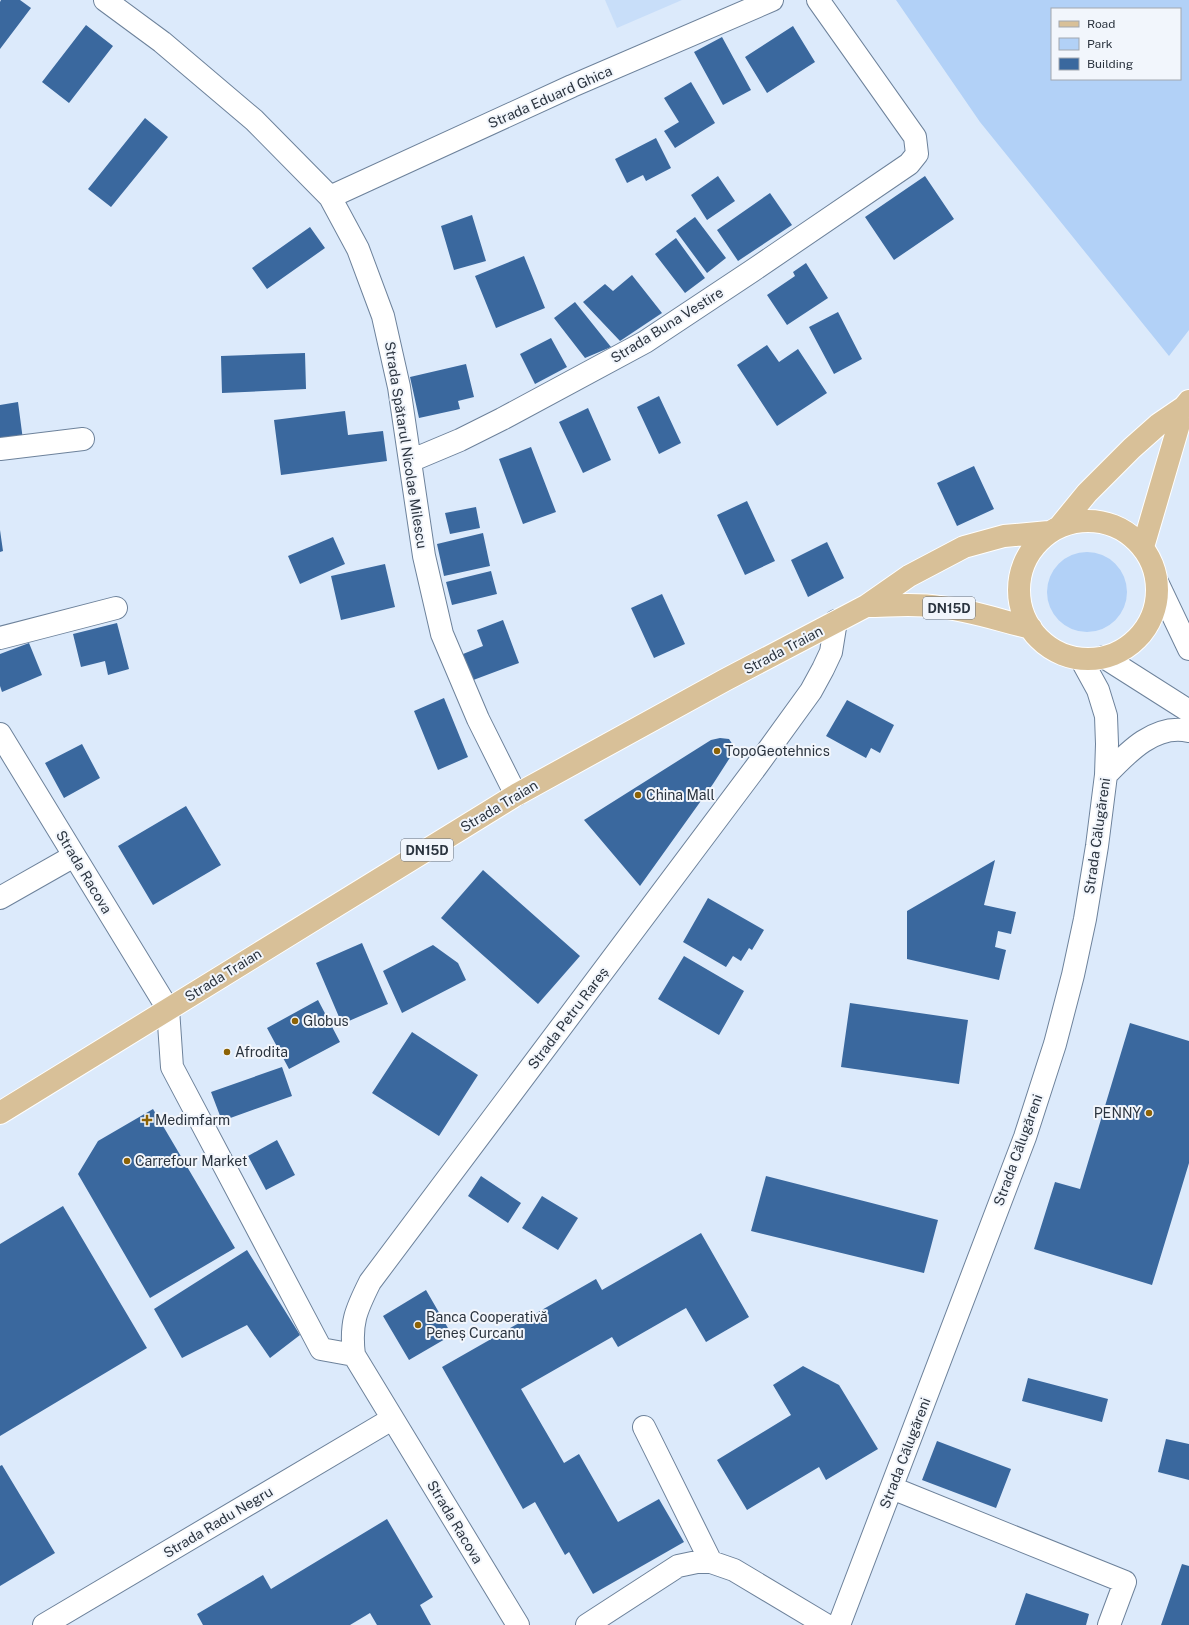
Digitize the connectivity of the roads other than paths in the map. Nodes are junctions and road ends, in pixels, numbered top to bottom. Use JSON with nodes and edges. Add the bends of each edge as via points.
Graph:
{"nodes":[{"id":1,"x":104,"y":0,"type":"edge"},
{"id":2,"x":772,"y":0,"type":"edge"},
{"id":3,"x":818,"y":0,"type":"edge"},
{"id":4,"x":330,"y":197,"type":"junction"},
{"id":5,"x":1187,"y":404,"type":"edge"},
{"id":6,"x":83,"y":439,"type":"dead end"},
{"id":7,"x":0,"y":449,"type":"edge"},
{"id":8,"x":410,"y":461,"type":"junction"},
{"id":9,"x":1055,"y":529,"type":"junction"},
{"id":10,"x":1143,"y":547,"type":"junction"},
{"id":11,"x":1157,"y":582,"type":"junction"},
{"id":12,"x":866,"y":606,"type":"junction"},
{"id":13,"x":116,"y":608,"type":"dead end"},
{"id":14,"x":836,"y":621,"type":"junction"},
{"id":15,"x":1031,"y":628,"type":"junction"},
{"id":16,"x":0,"y":638,"type":"edge"},
{"id":17,"x":1189,"y":649,"type":"edge"},
{"id":18,"x":1104,"y":657,"type":"junction"},
{"id":19,"x":1081,"y":659,"type":"junction"},
{"id":20,"x":1189,"y":710,"type":"edge"},
{"id":21,"x":1189,"y":731,"type":"edge"},
{"id":22,"x":0,"y":734,"type":"edge"},
{"id":23,"x":1106,"y":775,"type":"junction"},
{"id":24,"x":516,"y":795,"type":"junction"},
{"id":25,"x":74,"y":856,"type":"junction"},
{"id":26,"x":0,"y":898,"type":"edge"},
{"id":27,"x":168,"y":1009,"type":"junction"},
{"id":28,"x":0,"y":1113,"type":"edge"},
{"id":29,"x":354,"y":1355,"type":"junction"},
{"id":30,"x":392,"y":1419,"type":"junction"},
{"id":31,"x":644,"y":1427,"type":"dead end"},
{"id":32,"x":892,"y":1488,"type":"junction"},
{"id":33,"x":711,"y":1562,"type":"junction"},
{"id":34,"x":44,"y":1625,"type":"edge"},
{"id":35,"x":518,"y":1625,"type":"edge"},
{"id":36,"x":587,"y":1625,"type":"edge"},
{"id":37,"x":826,"y":1625,"type":"edge"},
{"id":38,"x":839,"y":1625,"type":"edge"},
{"id":39,"x":1109,"y":1625,"type":"edge"}],
"edges":[{"from":1,"to":4,"type":"street","name":"Strada Spătarul Nicolae Milescu","via":[[162,42],[254,120]]},
{"from":2,"to":4,"type":"street","name":"Strada Eduard Ghica","via":[[572,86]]},
{"from":3,"to":8,"type":"street","name":"Strada Buna Vestire","via":[[915,137],[917,154],[909,164],[645,342],[502,420]]},
{"from":4,"to":8,"type":"street","name":"Strada Spătarul Nicolae Milescu","via":[[358,249],[383,316],[399,387]]},
{"from":5,"to":9,"type":"main road","via":[[1158,424],[1132,448]]},
{"from":5,"to":10,"type":"main road"},
{"from":6,"to":7,"type":"street"},
{"from":8,"to":24,"type":"street","name":"Strada Spătarul Nicolae Milescu","via":[[424,556],[442,634],[478,719]]},
{"from":9,"to":10,"type":"main road","via":[[1078,521],[1096,521],[1114,525]]},
{"from":9,"to":12,"type":"main road","name":"Strada Traian","via":[[1004,536],[964,547],[909,576]]},
{"from":9,"to":15,"type":"main road","via":[[1036,544],[1026,560],[1020,577],[1019,595],[1023,612]]},
{"from":10,"to":11,"type":"main road","via":[[1150,559]]},
{"from":11,"to":17,"type":"street"},
{"from":11,"to":18,"type":"main road","via":[[1157,597],[1148,625],[1139,637],[1123,649]]},
{"from":12,"to":14,"type":"main road","name":"Strada Traian","number":"DN15D"},
{"from":12,"to":15,"type":"main road","name":"Strada Traian","number":"DN15D","via":[[940,607]]},
{"from":13,"to":16,"type":"street"},
{"from":14,"to":24,"type":"main road","name":"Strada Traian","number":"DN15D"},
{"from":14,"to":29,"type":"street","name":"Strada Petru Rareș","via":[[831,652],[811,691],[370,1282],[355,1313],[352,1339]]},
{"from":15,"to":19,"type":"main road","via":[[1047,646],[1059,653]]},
{"from":18,"to":19,"type":"main road"},
{"from":18,"to":20,"type":"street"},
{"from":19,"to":23,"type":"street","name":"Strada Călugăreni","via":[[1098,690],[1106,716]]},
{"from":21,"to":23,"type":"street","via":[[1169,730],[1150,737],[1131,750]]},
{"from":22,"to":25,"type":"street","name":"Strada Racova"},
{"from":23,"to":32,"type":"street","name":"Strada Călugăreni","via":[[1085,919],[1055,1044],[1025,1137]]},
{"from":24,"to":27,"type":"main road","name":"Strada Traian","number":"DN15D"},
{"from":25,"to":26,"type":"street"},
{"from":25,"to":27,"type":"street","name":"Strada Racova"},
{"from":27,"to":28,"type":"main road","name":"Strada Traian","number":"DN15D"},
{"from":27,"to":29,"type":"street","via":[[172,1067],[321,1349]]},
{"from":29,"to":30,"type":"street","name":"Strada Petru Rareș"},
{"from":30,"to":34,"type":"street","name":"Strada Radu Negru"},
{"from":30,"to":35,"type":"street","name":"Strada Racova"},
{"from":31,"to":33,"type":"street"},
{"from":32,"to":38,"type":"street","name":"Strada Călugăreni"},
{"from":32,"to":39,"type":"street","via":[[1125,1582]]},
{"from":33,"to":36,"type":"street","via":[[678,1566]]},
{"from":33,"to":37,"type":"street","via":[[734,1570]]}]}
